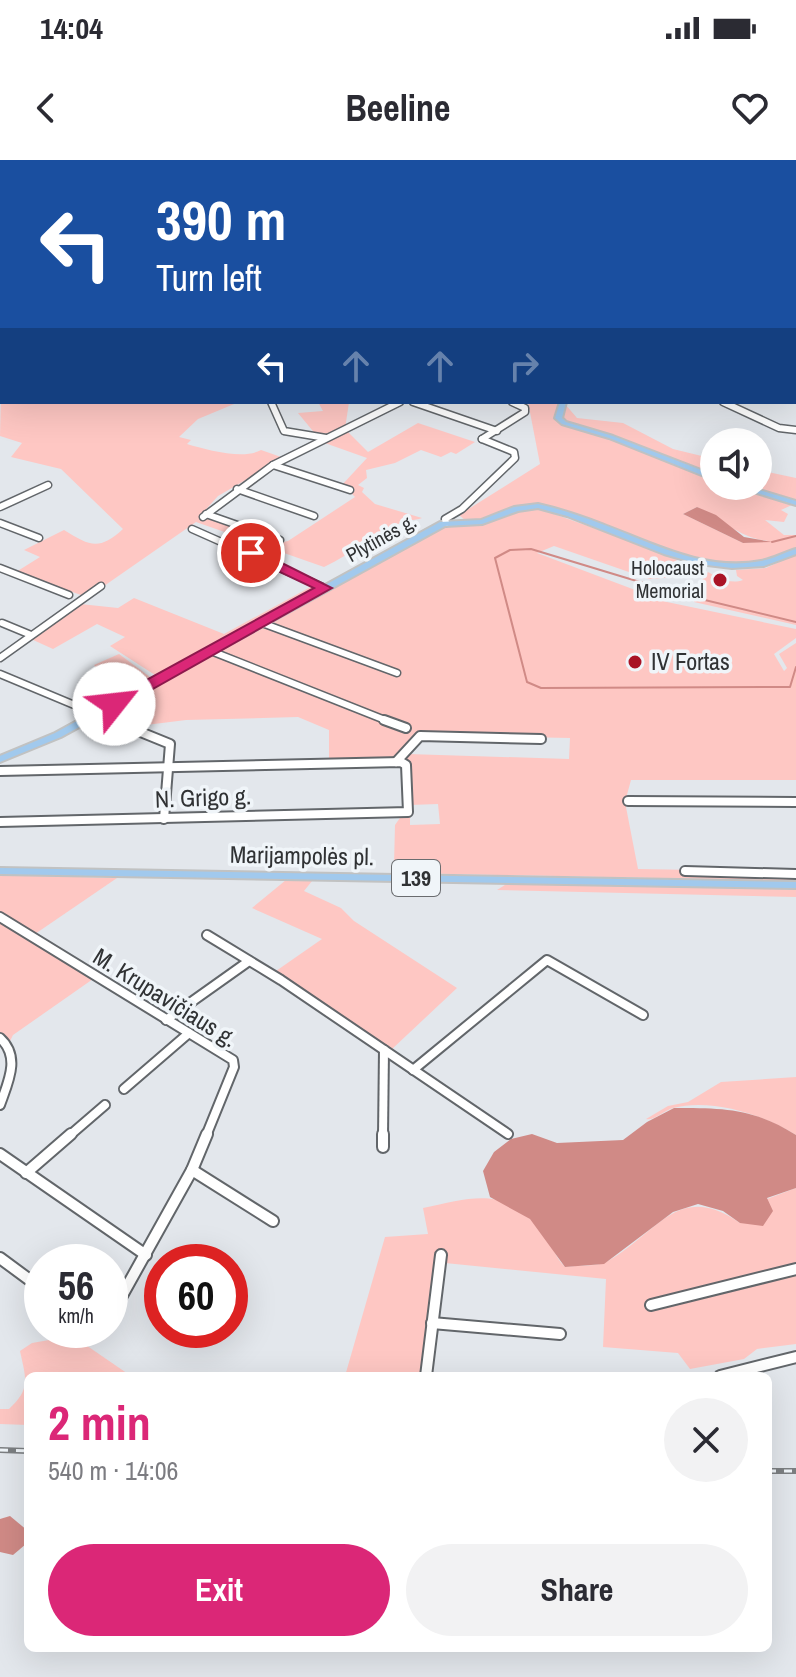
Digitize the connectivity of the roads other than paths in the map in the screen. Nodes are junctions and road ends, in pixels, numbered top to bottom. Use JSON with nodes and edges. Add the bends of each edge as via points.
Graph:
{"nodes":[{"id":1,"x":272,"y":404,"type":"edge"},
{"id":2,"x":396,"y":404,"type":"edge"},
{"id":3,"x":419,"y":404,"type":"edge"},
{"id":4,"x":516,"y":404,"type":"edge"},
{"id":5,"x":562,"y":404,"type":"edge"},
{"id":6,"x":727,"y":404,"type":"edge"},
{"id":7,"x":796,"y":430,"type":"edge"},
{"id":8,"x":497,"y":431,"type":"junction"},
{"id":9,"x":326,"y":439,"type":"junction"},
{"id":10,"x":273,"y":465,"type":"junction"},
{"id":11,"x":700,"y":472,"type":"edge"},
{"id":12,"x":48,"y":485,"type":"dead end"},
{"id":13,"x":237,"y":489,"type":"junction"},
{"id":14,"x":350,"y":490,"type":"dead end"},
{"id":15,"x":772,"y":496,"type":"edge"},
{"id":16,"x":796,"y":503,"type":"edge"},
{"id":17,"x":4,"y":506,"type":"edge"},
{"id":18,"x":314,"y":516,"type":"dead end"},
{"id":19,"x":0,"y":523,"type":"edge"},
{"id":20,"x":446,"y":523,"type":"junction"},
{"id":21,"x":192,"y":529,"type":"dead end"},
{"id":22,"x":39,"y":538,"type":"dead end"},
{"id":23,"x":280,"y":540,"type":"dead end"},
{"id":24,"x":796,"y":551,"type":"edge"},
{"id":25,"x":0,"y":568,"type":"edge"},
{"id":26,"x":101,"y":586,"type":"dead end"},
{"id":27,"x":325,"y":588,"type":"junction"},
{"id":28,"x":69,"y":595,"type":"dead end"},
{"id":29,"x":2,"y":623,"type":"edge"},
{"id":30,"x":262,"y":623,"type":"junction"},
{"id":31,"x":31,"y":635,"type":"junction"},
{"id":32,"x":211,"y":651,"type":"junction"},
{"id":33,"x":0,"y":658,"type":"edge"},
{"id":34,"x":397,"y":673,"type":"dead end"},
{"id":35,"x":0,"y":674,"type":"edge"},
{"id":36,"x":96,"y":714,"type":"junction"},
{"id":37,"x":406,"y":728,"type":"dead end"},
{"id":38,"x":541,"y":739,"type":"dead end"},
{"id":39,"x":0,"y":759,"type":"edge"},
{"id":40,"x":398,"y":762,"type":"junction"},
{"id":41,"x":169,"y":768,"type":"junction"},
{"id":42,"x":0,"y":771,"type":"edge"},
{"id":43,"x":628,"y":801,"type":"dead end"},
{"id":44,"x":796,"y":802,"type":"edge"},
{"id":45,"x":164,"y":819,"type":"junction"},
{"id":46,"x":0,"y":822,"type":"edge"},
{"id":47,"x":0,"y":871,"type":"edge"},
{"id":48,"x":685,"y":871,"type":"dead end"},
{"id":49,"x":796,"y":874,"type":"edge"},
{"id":50,"x":796,"y":885,"type":"edge"},
{"id":51,"x":0,"y":917,"type":"edge"},
{"id":52,"x":207,"y":935,"type":"dead end"},
{"id":53,"x":249,"y":961,"type":"junction"},
{"id":54,"x":643,"y":1015,"type":"dead end"},
{"id":55,"x":166,"y":1020,"type":"junction"},
{"id":56,"x":189,"y":1033,"type":"junction"},
{"id":57,"x":0,"y":1038,"type":"edge"},
{"id":58,"x":384,"y":1050,"type":"junction"},
{"id":59,"x":413,"y":1070,"type":"junction"},
{"id":60,"x":124,"y":1089,"type":"dead end"},
{"id":61,"x":0,"y":1105,"type":"edge"},
{"id":62,"x":105,"y":1105,"type":"dead end"},
{"id":63,"x":508,"y":1134,"type":"dead end"},
{"id":64,"x":383,"y":1147,"type":"dead end"},
{"id":65,"x":0,"y":1154,"type":"edge"},
{"id":66,"x":192,"y":1170,"type":"junction"},
{"id":67,"x":26,"y":1173,"type":"junction"},
{"id":68,"x":273,"y":1221,"type":"dead end"},
{"id":69,"x":152,"y":1244,"type":"edge"},
{"id":70,"x":144,"y":1254,"type":"edge"},
{"id":71,"x":441,"y":1255,"type":"dead end"},
{"id":72,"x":0,"y":1258,"type":"edge"},
{"id":73,"x":144,"y":1258,"type":"edge"},
{"id":74,"x":796,"y":1269,"type":"edge"},
{"id":75,"x":24,"y":1276,"type":"edge"},
{"id":76,"x":128,"y":1286,"type":"edge"},
{"id":77,"x":651,"y":1305,"type":"dead end"},
{"id":78,"x":432,"y":1323,"type":"junction"},
{"id":79,"x":560,"y":1334,"type":"dead end"},
{"id":80,"x":796,"y":1357,"type":"edge"},
{"id":81,"x":426,"y":1372,"type":"edge"},
{"id":82,"x":736,"y":1372,"type":"edge"}],
"edges":[{"from":1,"to":9,"type":"street","via":[[284,431]]},
{"from":2,"to":9,"type":"street"},
{"from":3,"to":8,"type":"street"},
{"from":4,"to":8,"type":"street","via":[[525,412]]},
{"from":5,"to":11,"type":"main road","via":[[558,418],[564,423]]},
{"from":6,"to":7,"type":"street","via":[[779,428]]},
{"from":8,"to":20,"type":"street","via":[[482,439],[517,456]]},
{"from":9,"to":10,"type":"street"},
{"from":10,"to":13,"type":"street"},
{"from":10,"to":14,"type":"street"},
{"from":12,"to":17,"type":"street"},
{"from":13,"to":18,"type":"street"},
{"from":13,"to":23,"type":"street","via":[[204,515]]},
{"from":15,"to":16,"type":"main road"},
{"from":19,"to":22,"type":"street"},
{"from":20,"to":24,"type":"main road","name":"Plytinės g.","via":[[482,522],[538,506],[713,565],[760,567]]},
{"from":20,"to":27,"type":"main road","name":"Plytinės g."},
{"from":21,"to":27,"type":"street"},
{"from":25,"to":28,"type":"street"},
{"from":26,"to":31,"type":"street"},
{"from":27,"to":30,"type":"main road","name":"Plytinės g."},
{"from":29,"to":31,"type":"street"},
{"from":30,"to":32,"type":"main road","name":"Plytinės g."},
{"from":30,"to":34,"type":"street"},
{"from":31,"to":33,"type":"street"},
{"from":32,"to":36,"type":"main road","name":"Plytinės g."},
{"from":32,"to":37,"type":"street"},
{"from":35,"to":36,"type":"street"},
{"from":36,"to":39,"type":"main road","name":"Plytinės g."},
{"from":36,"to":41,"type":"street","via":[[170,744]]},
{"from":38,"to":40,"type":"street","via":[[420,736]]},
{"from":40,"to":41,"type":"street"},
{"from":40,"to":45,"type":"street","name":"N. Grigo g.","via":[[406,765],[408,812]]},
{"from":41,"to":42,"type":"street"},
{"from":41,"to":45,"type":"street"},
{"from":43,"to":44,"type":"street"},
{"from":45,"to":46,"type":"street","name":"N. Grigo g."},
{"from":47,"to":50,"type":"main road","name":"Marijampolės pl.","number":"139"},
{"from":48,"to":49,"type":"street"},
{"from":51,"to":55,"type":"street","name":"M. Krupavičiaus g."},
{"from":52,"to":53,"type":"street"},
{"from":53,"to":55,"type":"street"},
{"from":53,"to":58,"type":"street"},
{"from":54,"to":59,"type":"street","via":[[547,960]]},
{"from":55,"to":56,"type":"street","name":"M. Krupavičiaus g."},
{"from":56,"to":60,"type":"street"},
{"from":56,"to":66,"type":"street","name":"M. Krupavičiaus g.","via":[[223,1052],[234,1067]]},
{"from":57,"to":61,"type":"street","via":[[13,1055]]},
{"from":58,"to":59,"type":"street"},
{"from":58,"to":64,"type":"street"},
{"from":59,"to":63,"type":"street"},
{"from":62,"to":67,"type":"street"},
{"from":65,"to":67,"type":"street"},
{"from":66,"to":68,"type":"street"},
{"from":66,"to":69,"type":"street","name":"M. Krupavičiaus g."},
{"from":67,"to":70,"type":"street"},
{"from":71,"to":78,"type":"street"},
{"from":72,"to":75,"type":"street"},
{"from":73,"to":76,"type":"street","name":"M. Krupavičiaus g."},
{"from":74,"to":77,"type":"street"},
{"from":78,"to":79,"type":"street"},
{"from":78,"to":81,"type":"street"},
{"from":80,"to":82,"type":"street"}]}
